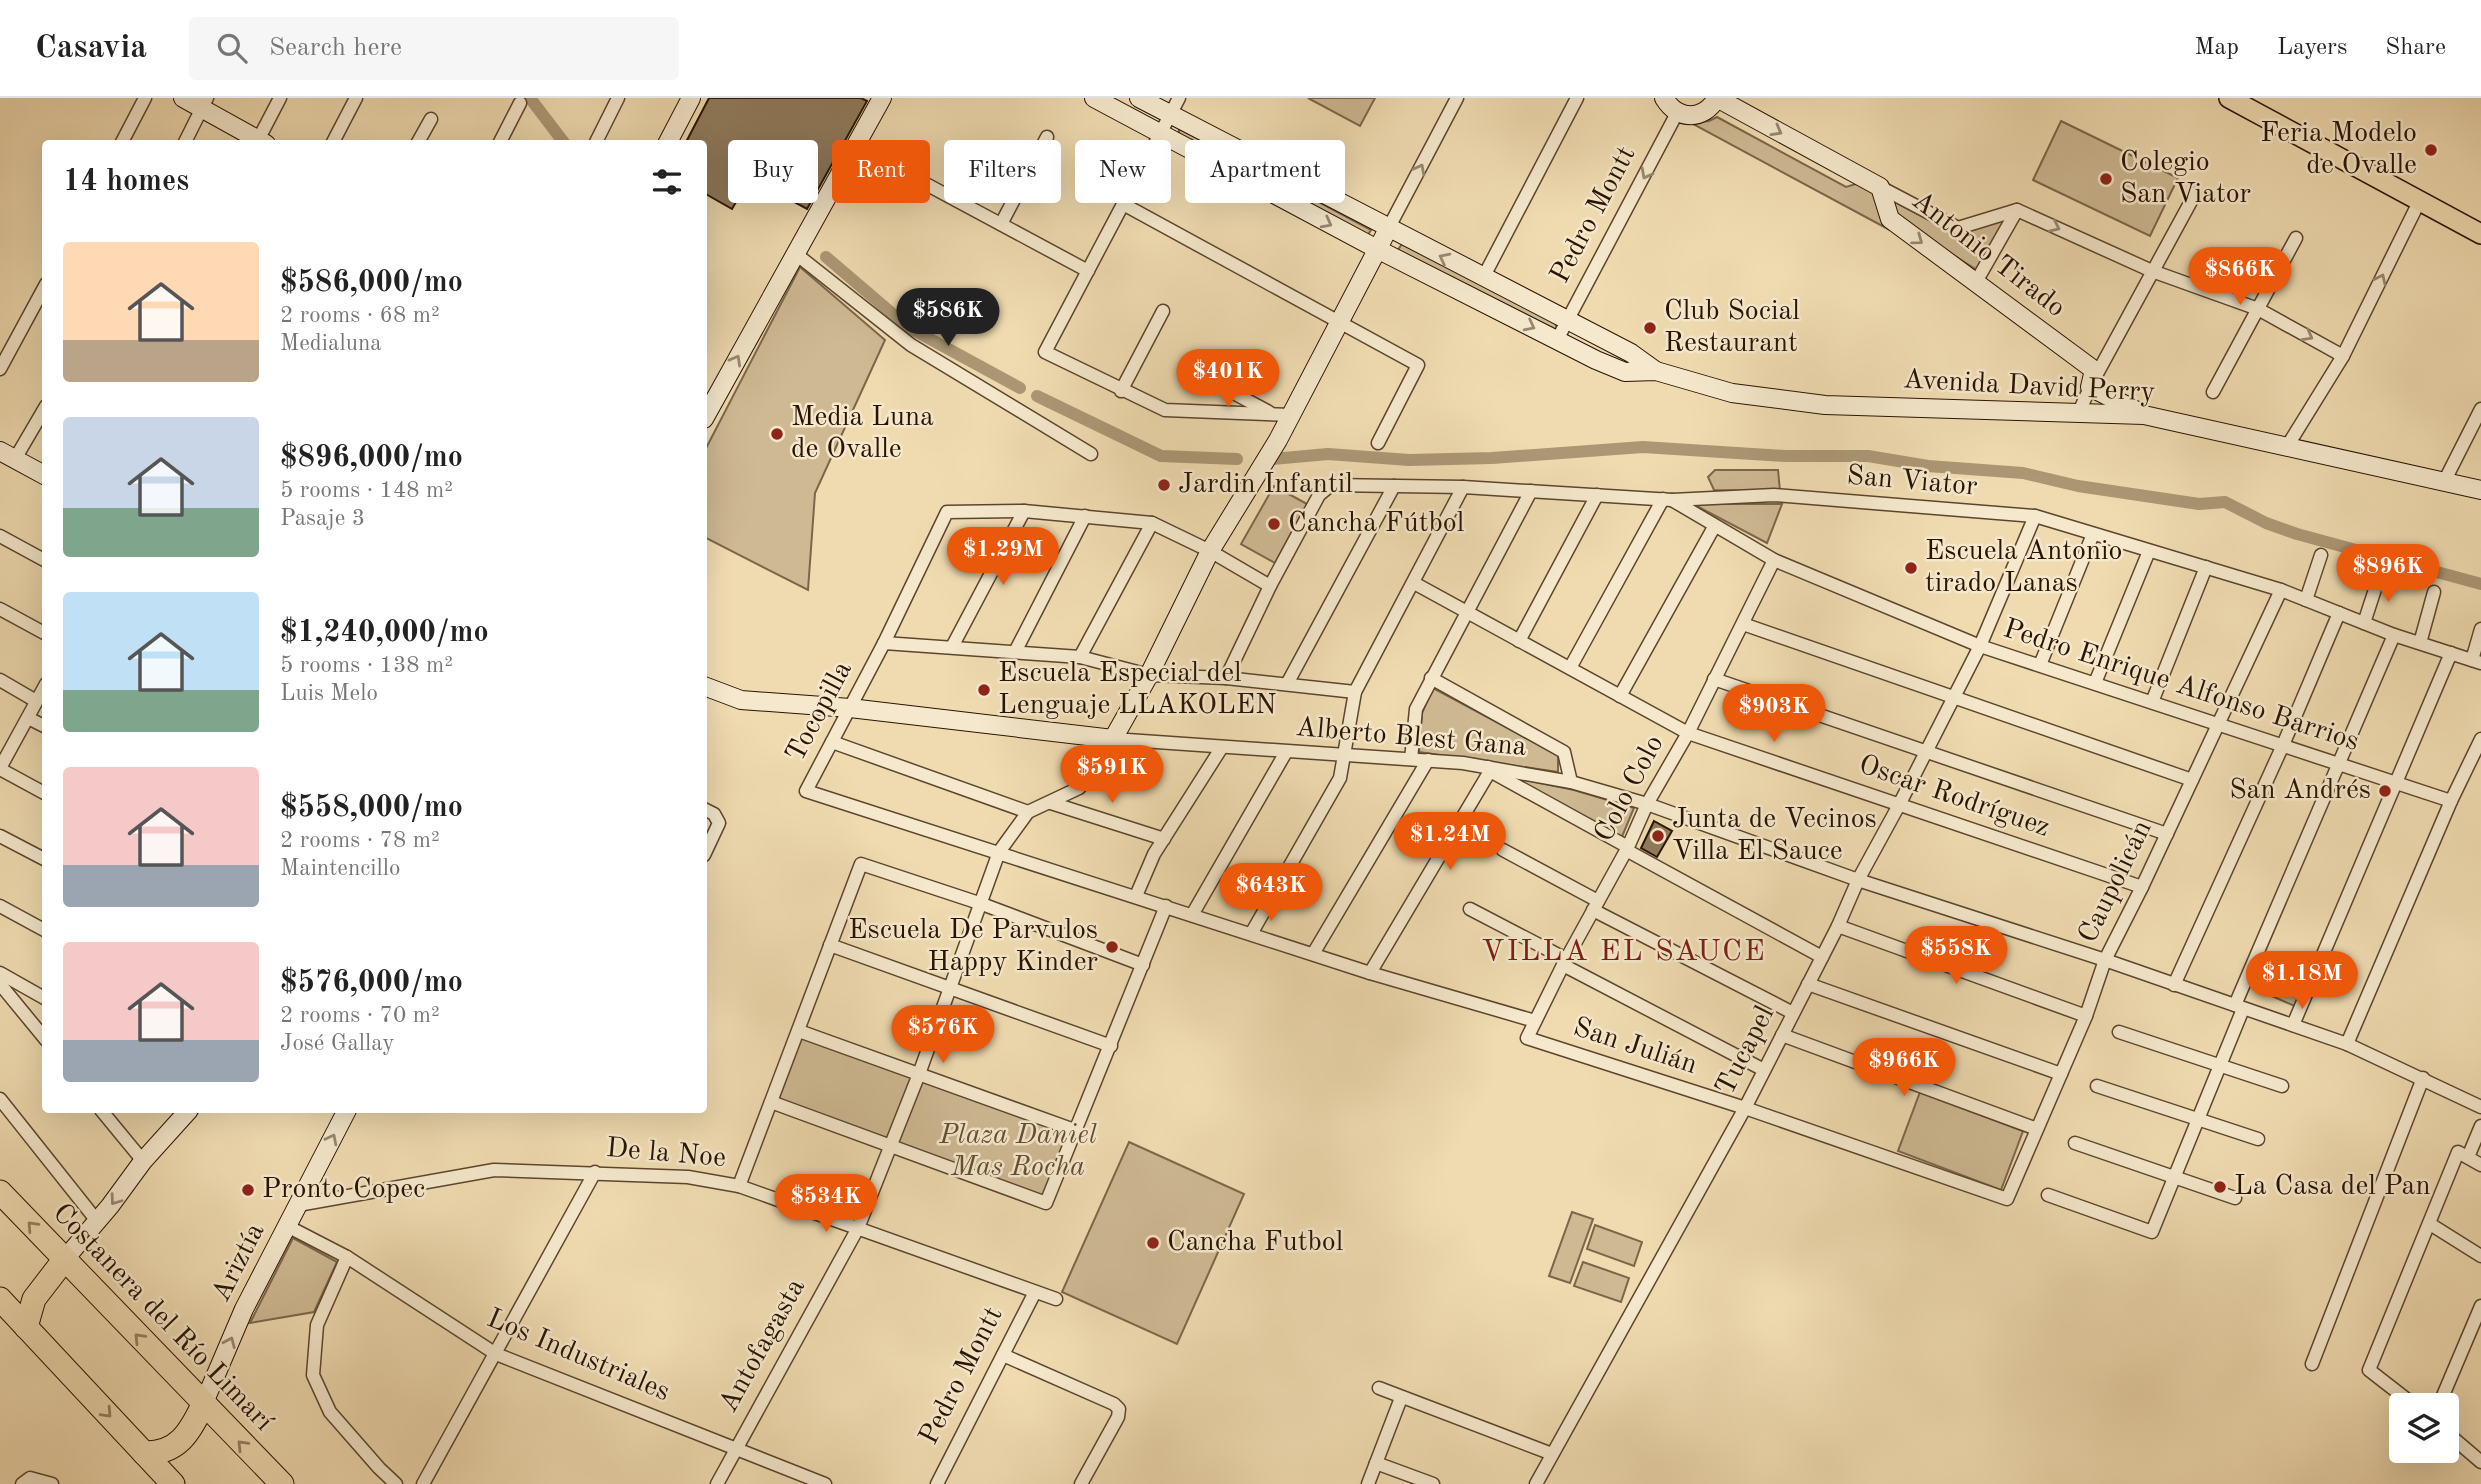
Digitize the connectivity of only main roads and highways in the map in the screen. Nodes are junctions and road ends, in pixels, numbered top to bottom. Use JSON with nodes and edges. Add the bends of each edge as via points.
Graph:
{"nodes":[{"id":1,"x":183,"y":98,"type":"edge"},
{"id":2,"x":691,"y":98,"type":"edge"},
{"id":3,"x":882,"y":98,"type":"edge"},
{"id":4,"x":1094,"y":98,"type":"edge"},
{"id":5,"x":1139,"y":98,"type":"edge"},
{"id":6,"x":1664,"y":98,"type":"edge"},
{"id":7,"x":1717,"y":98,"type":"edge"},
{"id":8,"x":2229,"y":98,"type":"edge"},
{"id":9,"x":204,"y":104,"type":"edge"},
{"id":10,"x":257,"y":140,"type":"edge"},
{"id":11,"x":669,"y":140,"type":"edge"},
{"id":12,"x":1388,"y":229,"type":"junction"},
{"id":13,"x":2481,"y":234,"type":"edge"},
{"id":14,"x":1377,"y":249,"type":"junction"},
{"id":15,"x":1656,"y":371,"type":"junction"},
{"id":16,"x":707,"y":414,"type":"edge"},
{"id":17,"x":2144,"y":415,"type":"junction"},
{"id":18,"x":7,"y":455,"type":"edge"},
{"id":19,"x":42,"y":474,"type":"edge"},
{"id":20,"x":2481,"y":490,"type":"edge"},
{"id":21,"x":707,"y":687,"type":"edge"},
{"id":22,"x":1113,"y":739,"type":"joint"},
{"id":23,"x":186,"y":1113,"type":"edge"},
{"id":24,"x":345,"y":1113,"type":"edge"},
{"id":25,"x":0,"y":1192,"type":"edge"},
{"id":26,"x":64,"y":1260,"type":"junction"},
{"id":27,"x":0,"y":1299,"type":"edge"},
{"id":28,"x":26,"y":1327,"type":"junction"},
{"id":29,"x":203,"y":1405,"type":"junction"},
{"id":30,"x":144,"y":1453,"type":"junction"},
{"id":31,"x":173,"y":1484,"type":"edge"},
{"id":32,"x":282,"y":1484,"type":"edge"}],
"edges":[{"from":1,"to":9,"type":"main road"},
{"from":2,"to":11,"type":"main road"},
{"from":16,"to":3,"type":"main road","one_way":true},
{"from":4,"to":14,"type":"main road","name":"Avenida David Perry","one_way":true},
{"from":5,"to":12,"type":"main road","name":"Avenida David Perry"},
{"from":6,"to":7,"type":"main road","via":[[1677,113],[1687,116],[1705,113]]},
{"from":7,"to":17,"type":"main road","name":"Antonio Tirado","one_way":true,"via":[[1880,187],[1890,219],[2094,370],[2090,387]]},
{"from":8,"to":13,"type":"main road"},
{"from":9,"to":10,"type":"main road"},
{"from":12,"to":14,"type":"main road","name":"Antofagasta"},
{"from":15,"to":12,"type":"main road","name":"Avenida David Perry","one_way":true,"via":[[1631,353]]},
{"from":14,"to":15,"type":"main road","name":"Avenida David Perry","one_way":true,"via":[[1625,372]]},
{"from":14,"to":22,"type":"main road","name":"Antofagasta","via":[[1340,323],[1282,414],[1278,440],[1210,551]]},
{"from":15,"to":17,"type":"main road","name":"Avenida David Perry","via":[[1732,393],[1825,405]]},
{"from":17,"to":20,"type":"main road","name":"Avenida David Perry"},
{"from":18,"to":19,"type":"main road"},
{"from":21,"to":22,"type":"main road","name":"Alberto Blest Gana","via":[[741,700]]},
{"from":23,"to":26,"type":"main road","one_way":true},
{"from":29,"to":24,"type":"main road","name":"Ariztía","one_way":true,"via":[[244,1309]]},
{"from":26,"to":25,"type":"highway","name":"Costanera del Río Limarí","one_way":true},
{"from":26,"to":28,"type":"highway","via":[[34,1299]]},
{"from":29,"to":26,"type":"highway","name":"Costanera del Río Limarí","one_way":true},
{"from":27,"to":28,"type":"highway"},
{"from":28,"to":30,"type":"highway","one_way":true},
{"from":29,"to":30,"type":"highway","via":[[179,1443]]},
{"from":32,"to":29,"type":"highway","name":"Costanera del Río Limarí","one_way":true},
{"from":30,"to":31,"type":"highway"}]}
